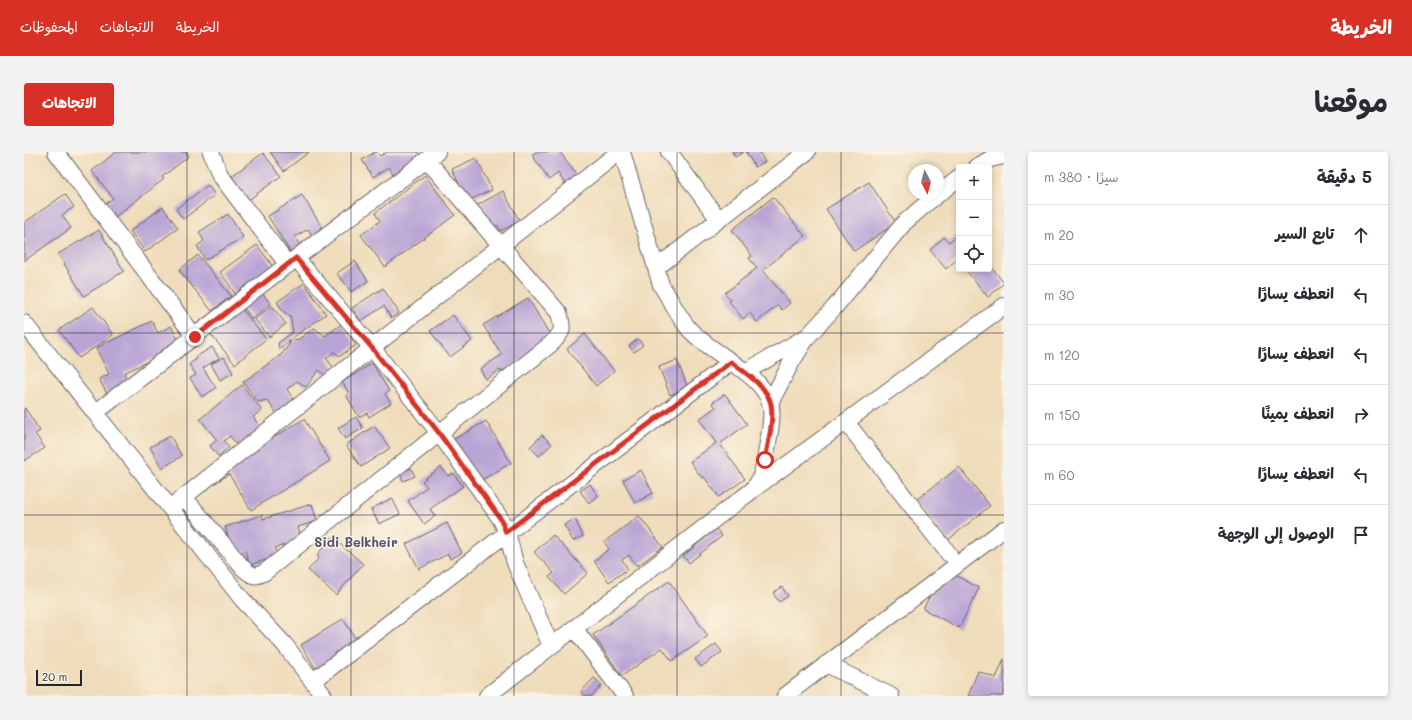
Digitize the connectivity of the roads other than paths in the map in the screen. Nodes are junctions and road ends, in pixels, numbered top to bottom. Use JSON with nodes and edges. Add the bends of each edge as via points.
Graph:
{"nodes":[{"id":1,"x":56,"y":152,"type":"edge"},
{"id":2,"x":211,"y":152,"type":"edge"},
{"id":3,"x":619,"y":152,"type":"edge"},
{"id":4,"x":622,"y":152,"type":"edge"},
{"id":5,"x":669,"y":152,"type":"edge"},
{"id":6,"x":807,"y":152,"type":"edge"},
{"id":7,"x":432,"y":156,"type":"edge"},
{"id":8,"x":1004,"y":156,"type":"edge"},
{"id":9,"x":982,"y":164,"type":"edge"},
{"id":10,"x":956,"y":180,"type":"edge"},
{"id":11,"x":719,"y":220,"type":"junction"},
{"id":12,"x":500,"y":246,"type":"junction"},
{"id":13,"x":292,"y":261,"type":"junction"},
{"id":14,"x":656,"y":268,"type":"junction"},
{"id":15,"x":1004,"y":306,"type":"edge"},
{"id":16,"x":24,"y":323,"type":"edge"},
{"id":17,"x":808,"y":336,"type":"junction"},
{"id":18,"x":195,"y":337,"type":"junction"},
{"id":19,"x":372,"y":348,"type":"junction"},
{"id":20,"x":731,"y":362,"type":"junction"},
{"id":21,"x":745,"y":372,"type":"junction"},
{"id":22,"x":770,"y":403,"type":"junction"},
{"id":23,"x":95,"y":413,"type":"junction"},
{"id":24,"x":846,"y":422,"type":"junction"},
{"id":25,"x":439,"y":433,"type":"junction"},
{"id":26,"x":754,"y":488,"type":"junction"},
{"id":27,"x":184,"y":497,"type":"junction"},
{"id":28,"x":170,"y":508,"type":"junction"},
{"id":29,"x":506,"y":532,"type":"junction"},
{"id":30,"x":1001,"y":535,"type":"edge"},
{"id":31,"x":949,"y":554,"type":"dead end"},
{"id":32,"x":574,"y":628,"type":"junction"},
{"id":33,"x":551,"y":646,"type":"junction"},
{"id":34,"x":826,"y":664,"type":"junction"},
{"id":35,"x":313,"y":681,"type":"junction"},
{"id":36,"x":324,"y":696,"type":"edge"},
{"id":37,"x":487,"y":696,"type":"edge"},
{"id":38,"x":625,"y":696,"type":"edge"},
{"id":39,"x":785,"y":696,"type":"edge"},
{"id":40,"x":891,"y":696,"type":"edge"}],
"edges":[{"from":1,"to":18,"type":"street"},
{"from":2,"to":13,"type":"street","via":[[220,175]]},
{"from":3,"to":12,"type":"street"},
{"from":4,"to":14,"type":"street"},
{"from":5,"to":11,"type":"street"},
{"from":6,"to":11,"type":"street"},
{"from":7,"to":12,"type":"street"},
{"from":7,"to":13,"type":"street"},
{"from":8,"to":9,"type":"street"},
{"from":10,"to":17,"type":"street","via":[[904,224]]},
{"from":11,"to":14,"type":"street"},
{"from":12,"to":19,"type":"street"},
{"from":12,"to":25,"type":"street","via":[[559,313],[563,325],[561,334]]},
{"from":13,"to":18,"type":"street"},
{"from":13,"to":19,"type":"street"},
{"from":14,"to":20,"type":"street","via":[[661,285],[689,329]]},
{"from":15,"to":24,"type":"street"},
{"from":16,"to":23,"type":"street"},
{"from":17,"to":21,"type":"street"},
{"from":17,"to":22,"type":"street"},
{"from":18,"to":23,"type":"street"},
{"from":19,"to":25,"type":"street"},
{"from":19,"to":27,"type":"street"},
{"from":20,"to":21,"type":"street"},
{"from":20,"to":29,"type":"street"},
{"from":21,"to":22,"type":"street","via":[[755,380]]},
{"from":22,"to":26,"type":"street","via":[[765,460],[760,479]]},
{"from":23,"to":28,"type":"street"},
{"from":24,"to":26,"type":"street"},
{"from":24,"to":31,"type":"street"},
{"from":25,"to":27,"type":"street","via":[[258,576],[251,575],[243,568]]},
{"from":25,"to":29,"type":"street","via":[[500,518]]},
{"from":26,"to":32,"type":"street"},
{"from":27,"to":28,"type":"street"},
{"from":28,"to":35,"type":"street","via":[[242,599],[284,644]]},
{"from":29,"to":33,"type":"street","via":[[516,563]]},
{"from":29,"to":35,"type":"street"},
{"from":30,"to":34,"type":"street"},
{"from":32,"to":33,"type":"street"},
{"from":32,"to":38,"type":"street"},
{"from":33,"to":37,"type":"street"},
{"from":34,"to":39,"type":"street"},
{"from":34,"to":40,"type":"street"},
{"from":35,"to":36,"type":"street"}]}
